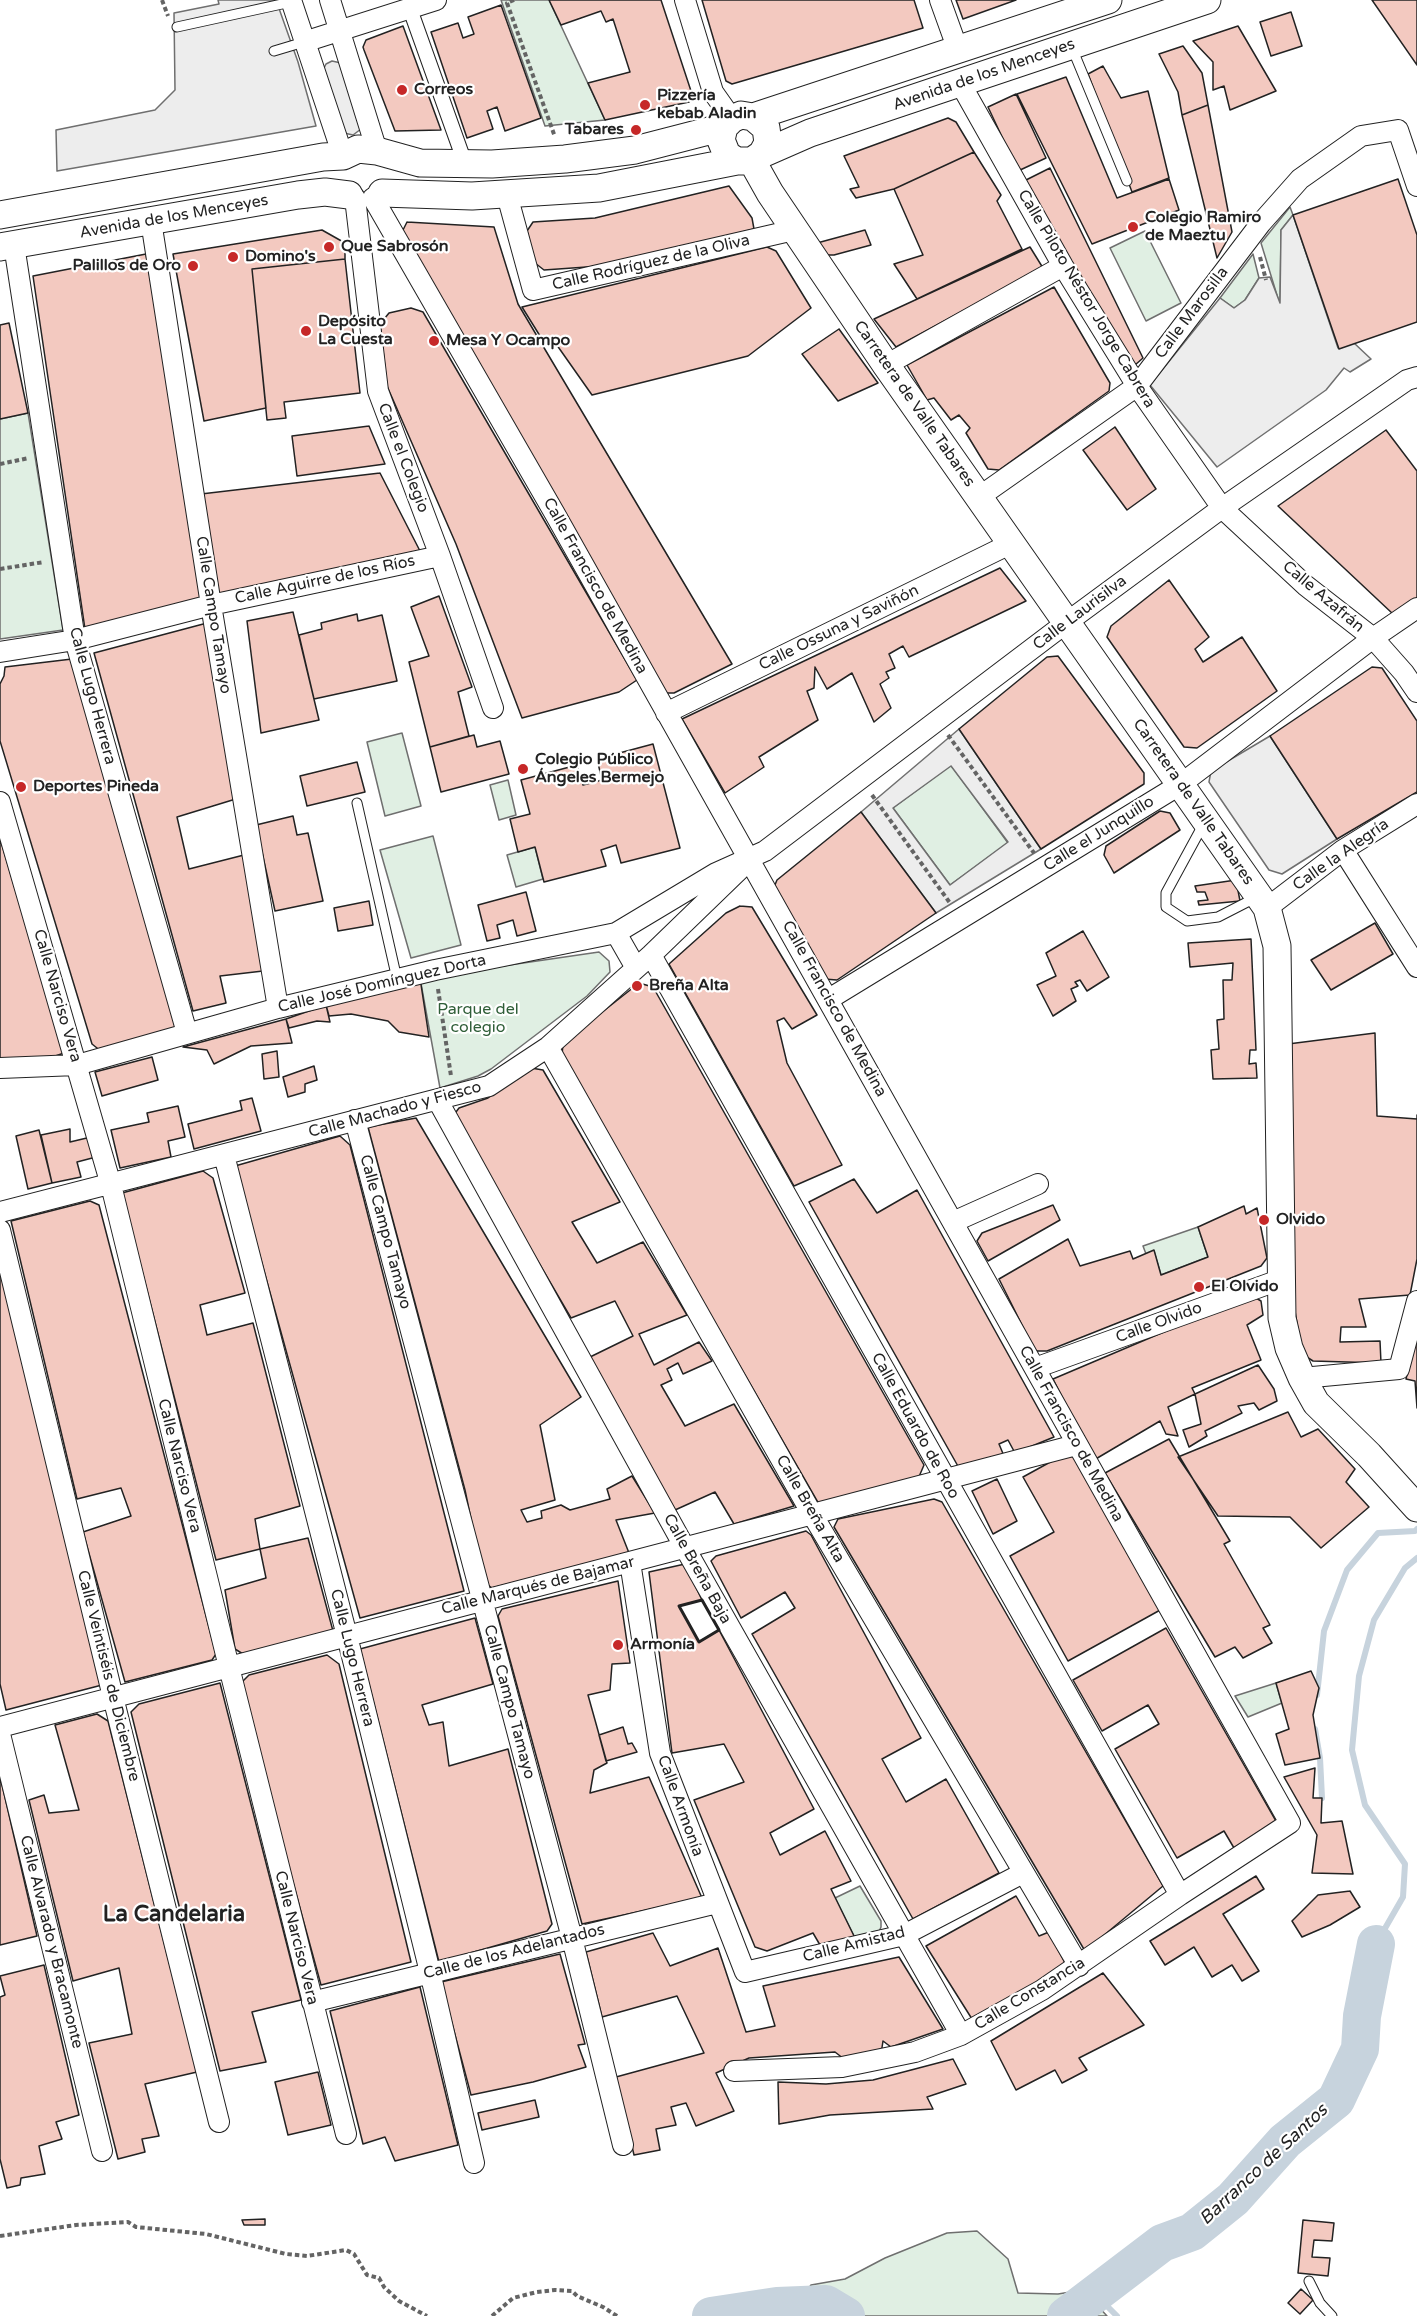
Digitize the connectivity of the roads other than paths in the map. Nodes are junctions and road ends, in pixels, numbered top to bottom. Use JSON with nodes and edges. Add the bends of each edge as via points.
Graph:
{"nodes":[{"id":1,"x":330,"y":0,"type":"edge"},
{"id":2,"x":436,"y":0,"type":"edge"},
{"id":3,"x":686,"y":0,"type":"edge"},
{"id":4,"x":940,"y":0,"type":"edge"},
{"id":5,"x":1108,"y":0,"type":"edge"},
{"id":6,"x":1207,"y":0,"type":"edge"},
{"id":7,"x":291,"y":1,"type":"edge"},
{"id":8,"x":410,"y":9,"type":"junction"},
{"id":9,"x":177,"y":27,"type":"dead end"},
{"id":10,"x":340,"y":31,"type":"junction"},
{"id":11,"x":304,"y":42,"type":"junction"},
{"id":12,"x":1071,"y":46,"type":"junction"},
{"id":13,"x":958,"y":50,"type":"junction"},
{"id":14,"x":274,"y":51,"type":"dead end"},
{"id":15,"x":960,"y":83,"type":"junction"},
{"id":16,"x":736,"y":121,"type":"junction"},
{"id":17,"x":377,"y":151,"type":"junction"},
{"id":18,"x":343,"y":156,"type":"junction"},
{"id":19,"x":751,"y":159,"type":"junction"},
{"id":20,"x":465,"y":163,"type":"junction"},
{"id":21,"x":1127,"y":181,"type":"dead end"},
{"id":22,"x":1417,"y":186,"type":"edge"},
{"id":23,"x":507,"y":195,"type":"junction"},
{"id":24,"x":365,"y":196,"type":"junction"},
{"id":25,"x":0,"y":215,"type":"edge"},
{"id":26,"x":152,"y":221,"type":"junction"},
{"id":27,"x":794,"y":230,"type":"junction"},
{"id":28,"x":7,"y":246,"type":"edge"},
{"id":29,"x":1063,"y":266,"type":"junction"},
{"id":30,"x":886,"y":365,"type":"junction"},
{"id":31,"x":1417,"y":376,"type":"edge"},
{"id":32,"x":1137,"y":386,"type":"junction"},
{"id":33,"x":979,"y":497,"type":"junction"},
{"id":34,"x":1222,"y":508,"type":"junction"},
{"id":35,"x":1012,"y":543,"type":"junction"},
{"id":36,"x":440,"y":556,"type":"junction"},
{"id":37,"x":212,"y":604,"type":"junction"},
{"id":38,"x":1417,"y":608,"type":"edge"},
{"id":39,"x":1066,"y":622,"type":"junction"},
{"id":40,"x":1372,"y":638,"type":"junction"},
{"id":41,"x":75,"y":640,"type":"junction"},
{"id":42,"x":0,"y":652,"type":"edge"},
{"id":43,"x":1417,"y":692,"type":"edge"},
{"id":44,"x":493,"y":708,"type":"dead end"},
{"id":45,"x":666,"y":713,"type":"junction"},
{"id":46,"x":1181,"y":783,"type":"junction"},
{"id":47,"x":0,"y":801,"type":"edge"},
{"id":48,"x":357,"y":803,"type":"dead end"},
{"id":49,"x":1417,"y":804,"type":"edge"},
{"id":50,"x":1206,"y":820,"type":"junction"},
{"id":51,"x":1343,"y":850,"type":"junction"},
{"id":52,"x":750,"y":859,"type":"junction"},
{"id":53,"x":1263,"y":902,"type":"junction"},
{"id":54,"x":616,"y":933,"type":"junction"},
{"id":55,"x":643,"y":962,"type":"junction"},
{"id":56,"x":1417,"y":967,"type":"edge"},
{"id":57,"x":397,"y":979,"type":"junction"},
{"id":58,"x":829,"y":999,"type":"junction"},
{"id":59,"x":278,"y":1008,"type":"junction"},
{"id":60,"x":187,"y":1033,"type":"junction"},
{"id":61,"x":548,"y":1047,"type":"junction"},
{"id":62,"x":77,"y":1065,"type":"junction"},
{"id":63,"x":0,"y":1068,"type":"edge"},
{"id":64,"x":446,"y":1099,"type":"junction"},
{"id":65,"x":355,"y":1120,"type":"junction"},
{"id":66,"x":224,"y":1155,"type":"junction"},
{"id":67,"x":1038,"y":1184,"type":"dead end"},
{"id":68,"x":111,"y":1185,"type":"junction"},
{"id":69,"x":0,"y":1212,"type":"edge"},
{"id":70,"x":953,"y":1222,"type":"junction"},
{"id":71,"x":0,"y":1230,"type":"edge"},
{"id":72,"x":1282,"y":1279,"type":"junction"},
{"id":73,"x":1417,"y":1301,"type":"edge"},
{"id":74,"x":1035,"y":1368,"type":"junction"},
{"id":75,"x":1302,"y":1378,"type":"junction"},
{"id":76,"x":1076,"y":1445,"type":"junction"},
{"id":77,"x":945,"y":1480,"type":"junction"},
{"id":78,"x":1417,"y":1508,"type":"edge"},
{"id":79,"x":812,"y":1514,"type":"junction"},
{"id":80,"x":686,"y":1548,"type":"junction"},
{"id":81,"x":630,"y":1562,"type":"junction"},
{"id":82,"x":482,"y":1600,"type":"junction"},
{"id":83,"x":347,"y":1636,"type":"junction"},
{"id":84,"x":229,"y":1667,"type":"junction"},
{"id":85,"x":113,"y":1697,"type":"junction"},
{"id":86,"x":0,"y":1726,"type":"edge"},
{"id":87,"x":0,"y":1734,"type":"edge"},
{"id":88,"x":1290,"y":1823,"type":"joint"},
{"id":89,"x":1023,"y":1873,"type":"junction"},
{"id":90,"x":1180,"y":1895,"type":"junction"},
{"id":91,"x":717,"y":1903,"type":"junction"},
{"id":92,"x":904,"y":1935,"type":"junction"},
{"id":93,"x":572,"y":1938,"type":"junction"},
{"id":94,"x":1079,"y":1966,"type":"junction"},
{"id":95,"x":430,"y":1972,"type":"junction"},
{"id":96,"x":745,"y":1972,"type":"joint"},
{"id":97,"x":312,"y":2002,"type":"junction"},
{"id":98,"x":962,"y":2035,"type":"junction"},
{"id":99,"x":734,"y":2071,"type":"dead end"},
{"id":100,"x":219,"y":2122,"type":"dead end"},
{"id":101,"x":346,"y":2134,"type":"dead end"},
{"id":102,"x":623,"y":2145,"type":"dead end"},
{"id":103,"x":102,"y":2151,"type":"dead end"},
{"id":104,"x":474,"y":2163,"type":"dead end"},
{"id":105,"x":1309,"y":2281,"type":"dead end"},
{"id":106,"x":1332,"y":2316,"type":"edge"}],
"edges":[{"from":1,"to":10,"type":"street"},
{"from":2,"to":8,"type":"street"},
{"from":3,"to":16,"type":"street","via":[[713,92]]},
{"from":4,"to":13,"type":"street"},
{"from":5,"to":13,"type":"main road","name":"Avenida de los Menceyes"},
{"from":6,"to":12,"type":"main road","name":"Avenida de los Menceyes"},
{"from":7,"to":9,"type":"lane"},
{"from":7,"to":11,"type":"street"},
{"from":8,"to":10,"type":"street"},
{"from":8,"to":20,"type":"street"},
{"from":10,"to":11,"type":"street"},
{"from":10,"to":17,"type":"street"},
{"from":11,"to":14,"type":"lane"},
{"from":11,"to":18,"type":"street"},
{"from":12,"to":15,"type":"main road","name":"Avenida de los Menceyes"},
{"from":12,"to":21,"type":"lane"},
{"from":13,"to":16,"type":"main road","name":"Avenida de los Menceyes"},
{"from":15,"to":19,"type":"main road","name":"Avenida de los Menceyes","via":[[810,133]]},
{"from":15,"to":29,"type":"street","name":"Calle Piloto Néstor Jorge Cabrera"},
{"from":16,"to":19,"type":"main road","via":[[721,140],[727,155]]},
{"from":16,"to":19,"type":"main road","via":[[766,128],[768,143]]},
{"from":16,"to":20,"type":"main road","name":"Avenida de los Menceyes","via":[[635,150],[565,159]]},
{"from":17,"to":18,"type":"main road","via":[[358,149]]},
{"from":17,"to":20,"type":"main road","name":"Avenida de los Menceyes","via":[[420,163]]},
{"from":17,"to":24,"type":"main road","via":[[390,169],[389,181]]},
{"from":18,"to":24,"type":"main road","via":[[340,182]]},
{"from":18,"to":25,"type":"main road","name":"Avenida de los Menceyes"},
{"from":19,"to":23,"type":"main road","name":"Avenida de los Menceyes","via":[[599,188]]},
{"from":19,"to":27,"type":"main road","name":"Carretera de Valle Tabares"},
{"from":22,"to":32,"type":"street","name":"Calle Marosilla","via":[[1398,130],[1361,136],[1300,179],[1261,223]]},
{"from":23,"to":24,"type":"main road","name":"Avenida de los Menceyes"},
{"from":23,"to":27,"type":"street","name":"Calle Rodríguez de la Oliva","via":[[533,290]]},
{"from":24,"to":26,"type":"main road","name":"Avenida de los Menceyes","via":[[325,192],[298,195]]},
{"from":24,"to":36,"type":"street","name":"Calle el Colegio","via":[[378,391]]},
{"from":24,"to":45,"type":"street","name":"Calle Francisco de Medina","via":[[555,514]]},
{"from":26,"to":28,"type":"main road","name":"Avenida de los Menceyes"},
{"from":26,"to":37,"type":"street","name":"Calle Campo Tamayo"},
{"from":27,"to":30,"type":"main road","name":"Carretera de Valle Tabares"},
{"from":28,"to":41,"type":"street","name":"Calle Lugo Herrera"},
{"from":29,"to":30,"type":"street"},
{"from":29,"to":32,"type":"street","name":"Calle Piloto Néstor Jorge Cabrera"},
{"from":30,"to":33,"type":"main road","name":"Carretera de Valle Tabares"},
{"from":31,"to":34,"type":"street","name":"Calle Laurisilva"},
{"from":32,"to":33,"type":"street","name":"Calle Marosilla"},
{"from":32,"to":34,"type":"street","name":"Calle Piloto Néstor Jorge Cabrera"},
{"from":33,"to":35,"type":"main road","name":"Carretera de Valle Tabares"},
{"from":34,"to":39,"type":"street","name":"Calle Laurisilva"},
{"from":34,"to":40,"type":"street","name":"Calle Azafrán","via":[[1305,585]]},
{"from":35,"to":39,"type":"main road","name":"Carretera de Valle Tabares"},
{"from":35,"to":45,"type":"street","name":"Calle Ossuna y Saviñón"},
{"from":36,"to":37,"type":"street","name":"Calle Aguirre de los Ríos"},
{"from":36,"to":44,"type":"street","name":"Calle el Colegio"},
{"from":37,"to":41,"type":"street","name":"Calle Aguirre de los Ríos"},
{"from":37,"to":59,"type":"street","name":"Calle Campo Tamayo"},
{"from":38,"to":40,"type":"street","name":"Calle el Junquillo"},
{"from":39,"to":46,"type":"main road","name":"Carretera de Valle Tabares"},
{"from":39,"to":52,"type":"street","name":"Calle Laurisilva"},
{"from":40,"to":43,"type":"street","name":"Calle Azafrán"},
{"from":40,"to":46,"type":"street","name":"Calle el Junquillo"},
{"from":41,"to":42,"type":"street","name":"Calle Aguirre de los Ríos"},
{"from":41,"to":60,"type":"street","name":"Calle Lugo Herrera"},
{"from":45,"to":52,"type":"street","name":"Calle Francisco de Medina"},
{"from":46,"to":50,"type":"main road","name":"Carretera de Valle Tabares"},
{"from":46,"to":58,"type":"street","name":"Calle el Junquillo"},
{"from":47,"to":62,"type":"street","name":"Calle Narciso Vera"},
{"from":48,"to":57,"type":"lane"},
{"from":49,"to":51,"type":"street","name":"Calle la Alegría"},
{"from":50,"to":53,"type":"main road","name":"Carretera de Valle Tabares"},
{"from":50,"to":53,"type":"lane","via":[[1166,893],[1166,907],[1187,921],[1218,917]]},
{"from":51,"to":53,"type":"street","name":"Calle la Alegría"},
{"from":51,"to":56,"type":"street"},
{"from":52,"to":54,"type":"street","name":"Calle José Domínguez Dorta","via":[[716,873]]},
{"from":52,"to":55,"type":"street","name":"Calle Machado y Fiesco"},
{"from":52,"to":58,"type":"street","name":"Calle Francisco de Medina"},
{"from":53,"to":72,"type":"main road","name":"Carretera de Valle Tabares","via":[[1277,946]]},
{"from":54,"to":55,"type":"street","name":"Calle Eduardo de Roo"},
{"from":54,"to":57,"type":"street","name":"Calle José Domínguez Dorta"},
{"from":55,"to":61,"type":"street","name":"Calle Machado y Fiesco"},
{"from":55,"to":77,"type":"street","name":"Calle Eduardo de Roo"},
{"from":57,"to":59,"type":"street","name":"Calle José Domínguez Dorta"},
{"from":58,"to":70,"type":"street","name":"Calle Francisco de Medina"},
{"from":59,"to":60,"type":"street","name":"Calle José Domínguez Dorta"},
{"from":60,"to":62,"type":"street","name":"Calle José Domínguez Dorta"},
{"from":61,"to":64,"type":"street","name":"Calle Machado y Fiesco","via":[[489,1086]]},
{"from":61,"to":79,"type":"street","name":"Calle Breña Alta"},
{"from":62,"to":63,"type":"street","name":"Calle José Domínguez Dorta"},
{"from":62,"to":68,"type":"street","name":"Calle Narciso Vera"},
{"from":64,"to":65,"type":"street","name":"Calle Machado y Fiesco"},
{"from":64,"to":80,"type":"street","name":"Calle Breña Baja"},
{"from":65,"to":66,"type":"street","name":"Calle Machado y Fiesco"},
{"from":65,"to":82,"type":"street","name":"Calle Campo Tamayo"},
{"from":66,"to":68,"type":"street","name":"Calle Machado y Fiesco"},
{"from":66,"to":83,"type":"street","name":"Calle Lugo Herrera"},
{"from":67,"to":70,"type":"street"},
{"from":68,"to":69,"type":"street","name":"Calle Machado y Fiesco"},
{"from":68,"to":84,"type":"street","name":"Calle Narciso Vera"},
{"from":70,"to":74,"type":"street","name":"Calle Francisco de Medina"},
{"from":71,"to":85,"type":"street","name":"Calle Veintiséis de Diciembre"},
{"from":72,"to":74,"type":"street","name":"Calle Olvido"},
{"from":72,"to":75,"type":"main road","name":"Carretera de Valle Tabares","via":[[1282,1318]]},
{"from":73,"to":75,"type":"street","via":[[1399,1369]]},
{"from":74,"to":76,"type":"street","name":"Calle Francisco de Medina"},
{"from":75,"to":78,"type":"main road","name":"Carretera de Valle Tabares","via":[[1316,1403]]},
{"from":76,"to":77,"type":"street","name":"Calle Marqués de Bajamar"},
{"from":76,"to":88,"type":"street","name":"Calle Francisco de Medina"},
{"from":77,"to":79,"type":"street","name":"Calle Marqués de Bajamar"},
{"from":77,"to":90,"type":"street","name":"Calle Eduardo de Roo"},
{"from":79,"to":80,"type":"street","name":"Calle Marqués de Bajamar"},
{"from":79,"to":89,"type":"street","name":"Calle Breña Alta"},
{"from":80,"to":81,"type":"street","name":"Calle Marqués de Bajamar"},
{"from":80,"to":92,"type":"street","name":"Calle Breña Baja"},
{"from":81,"to":82,"type":"street","name":"Calle Marqués de Bajamar"},
{"from":81,"to":91,"type":"street","name":"Calle Armonía","via":[[660,1753]]},
{"from":82,"to":83,"type":"street","name":"Calle Marqués de Bajamar"},
{"from":82,"to":93,"type":"street","name":"Calle Campo Tamayo"},
{"from":83,"to":84,"type":"street","name":"Calle Marqués de Bajamar"},
{"from":83,"to":95,"type":"street","name":"Calle Lugo Herrera"},
{"from":84,"to":85,"type":"street","name":"Calle Marqués de Bajamar"},
{"from":84,"to":97,"type":"street","name":"Calle Narciso Vera"},
{"from":85,"to":86,"type":"street","name":"Calle Marqués de Bajamar"},
{"from":85,"to":100,"type":"street","name":"Calle Veintiséis de Diciembre"},
{"from":87,"to":103,"type":"street","name":"Calle Alvarado y Bracamonte"},
{"from":88,"to":90,"type":"street","name":"Calle Constancia"},
{"from":89,"to":92,"type":"street","name":"Calle Amistad"},
{"from":89,"to":94,"type":"street","name":"Calle Breña Alta"},
{"from":90,"to":94,"type":"street","name":"Calle Constancia"},
{"from":91,"to":93,"type":"street","name":"Calle de los Adelantados"},
{"from":91,"to":96,"type":"street","name":"Calle Armonía"},
{"from":92,"to":96,"type":"street","name":"Calle Amistad"},
{"from":92,"to":98,"type":"street","name":"Calle Breña Baja"},
{"from":93,"to":95,"type":"street","name":"Calle de los Adelantados"},
{"from":93,"to":102,"type":"street","name":"Calle Campo Tamayo"},
{"from":94,"to":98,"type":"street","name":"Calle Constancia"},
{"from":95,"to":97,"type":"street","name":"Calle de los Adelantados"},
{"from":95,"to":104,"type":"street","name":"Calle Lugo Herrera"},
{"from":97,"to":101,"type":"street","name":"Calle Narciso Vera"},
{"from":98,"to":99,"type":"street","name":"Calle Constancia","via":[[915,2052],[842,2067]]},
{"from":105,"to":106,"type":"lane"}]}
